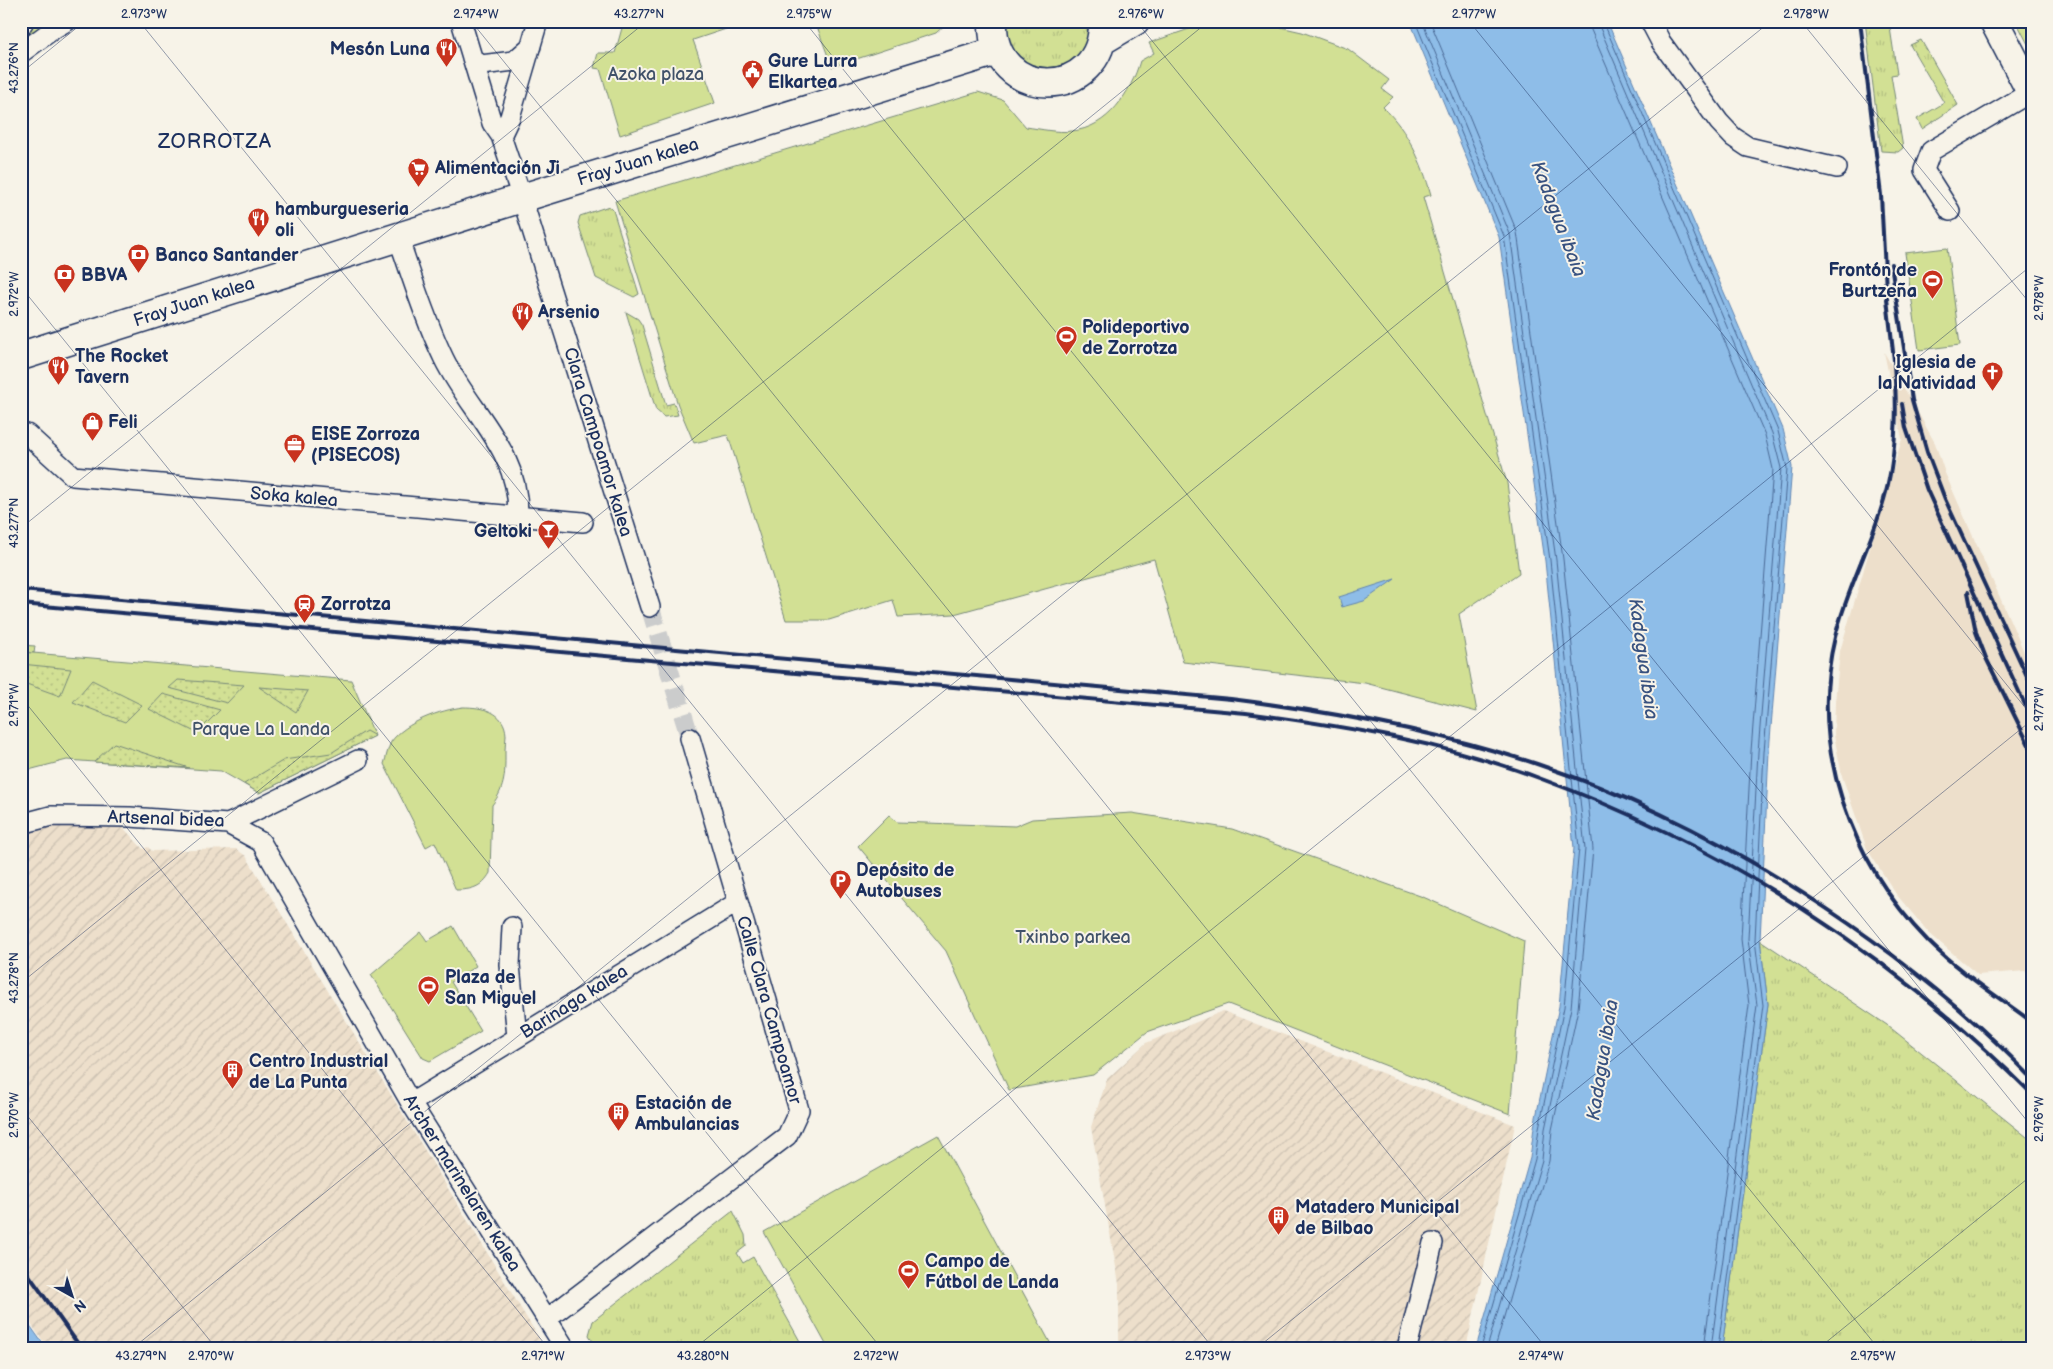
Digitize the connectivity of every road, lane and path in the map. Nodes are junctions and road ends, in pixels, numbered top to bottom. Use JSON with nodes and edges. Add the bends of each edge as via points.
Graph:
{"nodes":[{"id":1,"x":24,"y":21,"type":"edge"},
{"id":2,"x":67,"y":21,"type":"edge"},
{"id":3,"x":461,"y":21,"type":"edge"},
{"id":4,"x":538,"y":21,"type":"edge"},
{"id":5,"x":993,"y":21,"type":"edge"},
{"id":6,"x":1134,"y":21,"type":"edge"},
{"id":7,"x":1650,"y":21,"type":"edge"},
{"id":8,"x":1994,"y":21,"type":"edge"},
{"id":9,"x":21,"y":26,"type":"edge"},
{"id":10,"x":1103,"y":31,"type":"edge"},
{"id":11,"x":531,"y":46,"type":"junction"},
{"id":12,"x":997,"y":52,"type":"junction"},
{"id":13,"x":21,"y":53,"type":"edge"},
{"id":14,"x":472,"y":58,"type":"junction"},
{"id":15,"x":2031,"y":93,"type":"edge"},
{"id":16,"x":501,"y":136,"type":"junction"},
{"id":17,"x":1837,"y":168,"type":"dead end"},
{"id":18,"x":522,"y":198,"type":"junction"},
{"id":19,"x":1950,"y":210,"type":"dead end"},
{"id":20,"x":398,"y":237,"type":"junction"},
{"id":21,"x":21,"y":356,"type":"edge"},
{"id":22,"x":21,"y":433,"type":"edge"},
{"id":23,"x":518,"y":515,"type":"junction"},
{"id":24,"x":583,"y":522,"type":"dead end"},
{"id":25,"x":650,"y":607,"type":"tunnel mouth"},
{"id":26,"x":690,"y":738,"type":"tunnel mouth"},
{"id":27,"x":358,"y":760,"type":"dead end"},
{"id":28,"x":21,"y":824,"type":"edge"},
{"id":29,"x":228,"y":824,"type":"junction"},
{"id":30,"x":738,"y":902,"type":"junction"},
{"id":31,"x":512,"y":927,"type":"dead end"},
{"id":32,"x":517,"y":1037,"type":"junction"},
{"id":33,"x":412,"y":1104,"type":"junction"},
{"id":34,"x":1433,"y":1243,"type":"dead end"},
{"id":35,"x":547,"y":1319,"type":"junction"},
{"id":36,"x":565,"y":1348,"type":"edge"},
{"id":37,"x":1407,"y":1348,"type":"edge"}],
"edges":[{"from":1,"to":9,"type":"street"},
{"from":2,"to":13,"type":"street"},
{"from":3,"to":14,"type":"street","name":"Clara Campoamor kalea"},
{"from":4,"to":11,"type":"street"},
{"from":5,"to":12,"type":"main road","via":[[992,34]]},
{"from":6,"to":10,"type":"main road"},
{"from":7,"to":17,"type":"street","via":[[1673,58],[1733,137],[1748,147]]},
{"from":8,"to":15,"type":"main road"},
{"from":10,"to":12,"type":"main road","via":[[1096,56],[1085,69],[1070,79],[1054,83],[1036,82],[1020,76]]},
{"from":11,"to":14,"type":"street","via":[[514,61],[481,65]]},
{"from":11,"to":16,"type":"street","via":[[510,117]]},
{"from":12,"to":18,"type":"main road","name":"Fray Juan kalea"},
{"from":14,"to":16,"type":"street","name":"Clara Campoamor kalea","via":[[492,123]]},
{"from":15,"to":19,"type":"street","via":[[1931,151],[1924,170]]},
{"from":16,"to":18,"type":"street","name":"Clara Campoamor kalea"},
{"from":18,"to":20,"type":"main road","name":"Fray Juan kalea"},
{"from":18,"to":25,"type":"street","name":"Clara Campoamor kalea"},
{"from":20,"to":21,"type":"main road","name":"Fray Juan kalea"},
{"from":20,"to":23,"type":"street","via":[[444,359],[508,459],[518,495]]},
{"from":22,"to":23,"type":"street","name":"Soka kalea","via":[[28,434],[73,476]]},
{"from":23,"to":24,"type":"street","name":"Soka kalea"},
{"from":26,"to":30,"type":"street","name":"Calle Clara Campoamor"},
{"from":27,"to":29,"type":"street","name":"Artsenal bidea"},
{"from":28,"to":29,"type":"street","name":"Artsenal bidea","via":[[51,816],[130,817]]},
{"from":29,"to":33,"type":"street","name":"Archer marinelaren kalea","via":[[261,842]]},
{"from":30,"to":32,"type":"street","name":"Barinaga kalea"},
{"from":30,"to":35,"type":"street","name":"Calle Clara Campoamor","via":[[799,1110],[787,1136]]},
{"from":31,"to":32,"type":"street","via":[[510,965]]},
{"from":32,"to":33,"type":"street","name":"Barinaga kalea"},
{"from":33,"to":35,"type":"street","name":"Archer marinelaren kalea"},
{"from":34,"to":37,"type":"street"},
{"from":35,"to":36,"type":"street","name":"Archer marinelaren kalea"}]}
